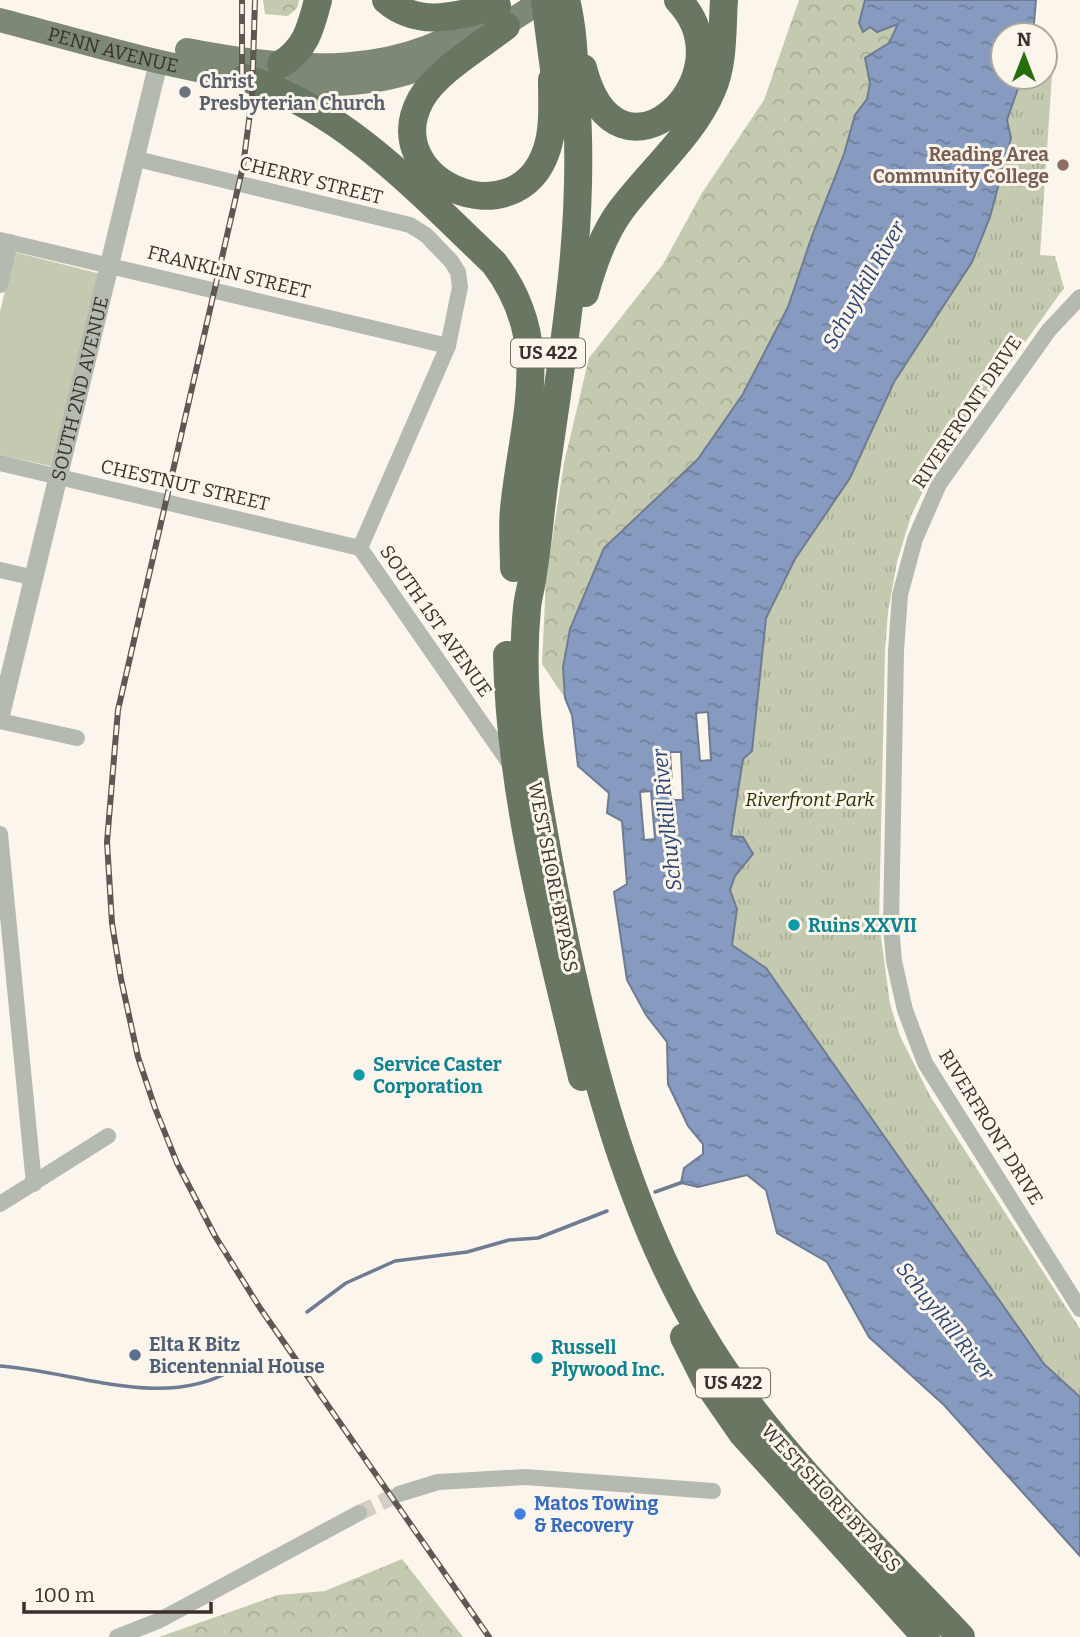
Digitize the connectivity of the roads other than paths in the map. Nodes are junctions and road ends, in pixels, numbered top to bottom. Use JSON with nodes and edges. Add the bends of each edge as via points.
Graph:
{"nodes":[{"id":1,"x":318,"y":0,"type":"edge"},
{"id":2,"x":386,"y":0,"type":"edge"},
{"id":3,"x":544,"y":0,"type":"edge"},
{"id":4,"x":677,"y":0,"type":"edge"},
{"id":5,"x":724,"y":0,"type":"edge"},
{"id":6,"x":0,"y":4,"type":"edge"},
{"id":7,"x":568,"y":7,"type":"edge"},
{"id":8,"x":502,"y":11,"type":"edge"},
{"id":9,"x":0,"y":20,"type":"edge"},
{"id":10,"x":553,"y":49,"type":"junction"},
{"id":11,"x":159,"y":60,"type":"junction"},
{"id":12,"x":214,"y":63,"type":"junction"},
{"id":13,"x":281,"y":64,"type":"junction"},
{"id":14,"x":245,"y":78,"type":"junction"},
{"id":15,"x":137,"y":159,"type":"junction"},
{"id":16,"x":5,"y":241,"type":"edge"},
{"id":17,"x":111,"y":265,"type":"junction"},
{"id":18,"x":458,"y":272,"type":"joint"},
{"id":19,"x":0,"y":285,"type":"edge"},
{"id":20,"x":1080,"y":297,"type":"edge"},
{"id":21,"x":447,"y":346,"type":"junction"},
{"id":22,"x":551,"y":446,"type":"junction"},
{"id":23,"x":0,"y":463,"type":"edge"},
{"id":24,"x":60,"y":477,"type":"junction"},
{"id":25,"x":360,"y":548,"type":"junction"},
{"id":26,"x":514,"y":568,"type":"junction"},
{"id":27,"x":0,"y":570,"type":"edge"},
{"id":28,"x":36,"y":578,"type":"junction"},
{"id":29,"x":516,"y":655,"type":"junction"},
{"id":30,"x":0,"y":719,"type":"edge"},
{"id":31,"x":77,"y":738,"type":"dead end"},
{"id":32,"x":526,"y":789,"type":"dead end"},
{"id":33,"x":0,"y":834,"type":"edge"},
{"id":34,"x":8,"y":940,"type":"junction"},
{"id":35,"x":0,"y":967,"type":"edge"},
{"id":36,"x":589,"y":1074,"type":"junction"},
{"id":37,"x":108,"y":1136,"type":"dead end"},
{"id":38,"x":34,"y":1184,"type":"junction"},
{"id":39,"x":0,"y":1204,"type":"edge"},
{"id":40,"x":1080,"y":1309,"type":"edge"},
{"id":41,"x":713,"y":1491,"type":"dead end"},
{"id":42,"x":399,"y":1494,"type":"tunnel mouth"},
{"id":43,"x":359,"y":1513,"type":"tunnel mouth"},
{"id":44,"x":117,"y":1637,"type":"edge"},
{"id":45,"x":926,"y":1637,"type":"edge"},
{"id":46,"x":961,"y":1637,"type":"edge"}],
"edges":[{"from":1,"to":13,"type":"highway","via":[[304,43]]},
{"from":2,"to":8,"type":"highway","via":[[407,14],[428,18]]},
{"from":3,"to":8,"type":"main road","name":"PENN AVENUE"},
{"from":3,"to":10,"type":"highway","name":"WEST SHORE BYPASS","number":"US 422"},
{"from":4,"to":7,"type":"highway","via":[[697,36],[695,82],[674,112],[649,126],[619,124],[600,109],[588,87]]},
{"from":5,"to":22,"type":"highway","via":[[717,76],[709,97],[619,212],[594,262]]},
{"from":6,"to":12,"type":"main road","name":"PENN AVENUE"},
{"from":7,"to":22,"type":"highway","name":"WEST SHORE BYPASS","number":"US 422","via":[[580,190],[575,267]]},
{"from":8,"to":10,"type":"highway","via":[[442,74],[417,109],[414,138],[432,175],[473,196],[497,195],[521,184],[547,148]]},
{"from":8,"to":13,"type":"main road","name":"PENN AVENUE","via":[[393,59],[334,67]]},
{"from":8,"to":14,"type":"main road","name":"PENN AVENUE","via":[[443,59],[377,80],[336,84]]},
{"from":9,"to":11,"type":"main road","name":"PENN AVENUE"},
{"from":10,"to":26,"type":"highway","name":"WEST SHORE BYPASS","number":"US 422","via":[[562,137],[563,233]]},
{"from":11,"to":12,"type":"main road","name":"PENN AVENUE"},
{"from":11,"to":15,"type":"street","name":"SOUTH 2ND AVENUE"},
{"from":12,"to":13,"type":"main road","name":"PENN AVENUE"},
{"from":12,"to":14,"type":"main road","name":"PENN AVENUE"},
{"from":14,"to":26,"type":"highway","via":[[298,99],[351,133],[494,263],[512,289],[528,330],[532,368],[514,512]]},
{"from":15,"to":17,"type":"street","name":"SOUTH 2ND AVENUE"},
{"from":15,"to":18,"type":"street","name":"CHERRY STREET","via":[[410,225],[426,235]]},
{"from":16,"to":17,"type":"street","name":"FRANKLIN STREET"},
{"from":16,"to":19,"type":"street"},
{"from":17,"to":21,"type":"street","name":"FRANKLIN STREET"},
{"from":17,"to":24,"type":"street","name":"SOUTH 2ND AVENUE"},
{"from":18,"to":21,"type":"street","name":"SOUTH 1ST AVENUE","via":[[460,287]]},
{"from":20,"to":40,"type":"street","name":"RIVERFRONT DRIVE","via":[[1049,330],[952,464],[915,539],[897,619],[891,910],[897,976],[925,1063]]},
{"from":21,"to":25,"type":"street","name":"SOUTH 1ST AVENUE"},
{"from":22,"to":29,"type":"highway","name":"WEST SHORE BYPASS","number":"US 422"},
{"from":23,"to":24,"type":"street","name":"CHESTNUT STREET"},
{"from":24,"to":25,"type":"street","name":"CHESTNUT STREET"},
{"from":24,"to":28,"type":"street","name":"SOUTH 2ND AVENUE"},
{"from":25,"to":32,"type":"street","name":"SOUTH 1ST AVENUE"},
{"from":26,"to":29,"type":"highway","name":"WEST SHORE BYPASS","number":"US 422"},
{"from":27,"to":28,"type":"street"},
{"from":28,"to":30,"type":"street","name":"SOUTH 2ND AVENUE"},
{"from":29,"to":36,"type":"highway","name":"WEST SHORE BYPASS","number":"US 422","bridge":true,"via":[[508,702],[519,794],[538,893]]},
{"from":30,"to":31,"type":"street"},
{"from":33,"to":34,"type":"street"},
{"from":34,"to":35,"type":"street"},
{"from":34,"to":38,"type":"street","via":[[10,1029]]},
{"from":36,"to":45,"type":"highway","name":"WEST SHORE BYPASS","number":"US 422","via":[[636,1241],[706,1381],[742,1433]]},
{"from":36,"to":46,"type":"highway","name":"WEST SHORE BYPASS","number":"US 422","via":[[645,1219],[712,1352],[761,1421]]},
{"from":37,"to":38,"type":"street"},
{"from":38,"to":39,"type":"street"},
{"from":41,"to":42,"type":"street","via":[[525,1478],[438,1482]]},
{"from":43,"to":44,"type":"street","via":[[158,1621]]}]}
